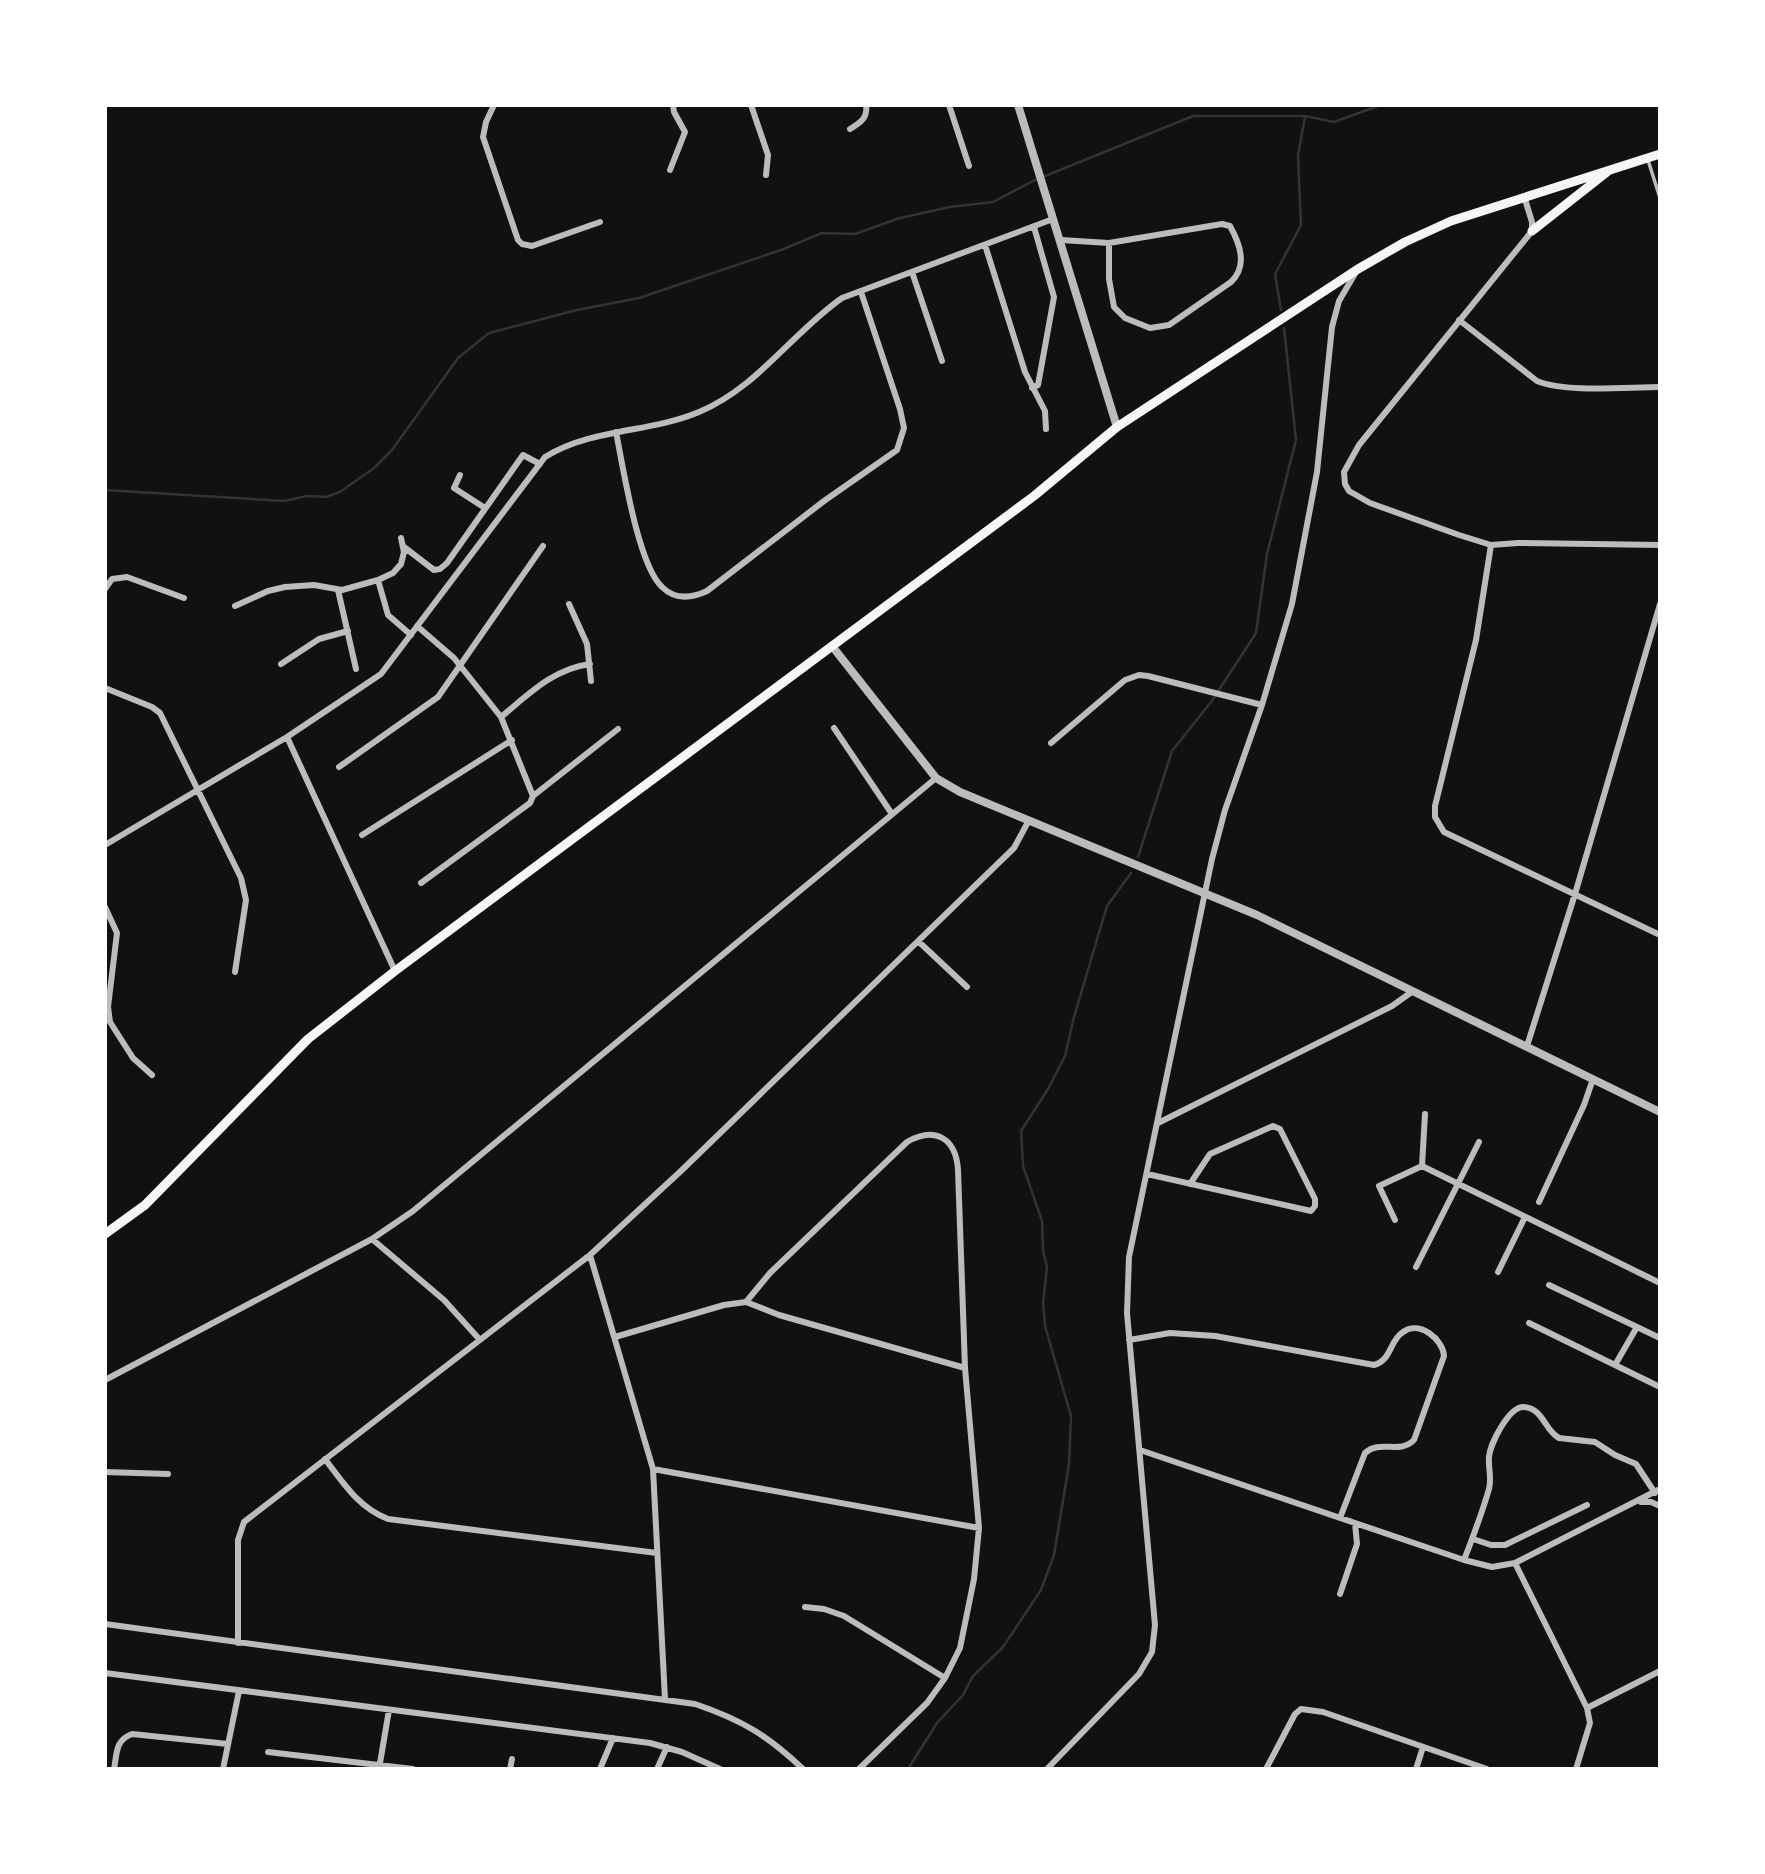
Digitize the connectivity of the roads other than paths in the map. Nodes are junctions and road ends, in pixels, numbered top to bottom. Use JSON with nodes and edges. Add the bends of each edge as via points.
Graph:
{"nodes":[{"id":1,"x":495,"y":105,"type":"edge"},
{"id":2,"x":673,"y":105,"type":"edge"},
{"id":3,"x":751,"y":105,"type":"edge"},
{"id":4,"x":866,"y":105,"type":"edge"},
{"id":5,"x":949,"y":105,"type":"edge"},
{"id":6,"x":1018,"y":105,"type":"edge"},
{"id":7,"x":850,"y":130,"type":"dead end"},
{"id":8,"x":1660,"y":154,"type":"edge"},
{"id":9,"x":1647,"y":158,"type":"junction"},
{"id":10,"x":969,"y":166,"type":"dead end"},
{"id":11,"x":1611,"y":169,"type":"junction"},
{"id":12,"x":670,"y":170,"type":"dead end"},
{"id":13,"x":766,"y":175,"type":"dead end"},
{"id":14,"x":1524,"y":196,"type":"junction"},
{"id":15,"x":1660,"y":198,"type":"edge"},
{"id":16,"x":1053,"y":219,"type":"junction"},
{"id":17,"x":600,"y":222,"type":"dead end"},
{"id":18,"x":1034,"y":227,"type":"junction"},
{"id":19,"x":1532,"y":232,"type":"junction"},
{"id":20,"x":1061,"y":240,"type":"junction"},
{"id":21,"x":1109,"y":243,"type":"junction"},
{"id":22,"x":985,"y":245,"type":"junction"},
{"id":23,"x":1358,"y":269,"type":"junction"},
{"id":24,"x":912,"y":272,"type":"junction"},
{"id":25,"x":861,"y":292,"type":"junction"},
{"id":26,"x":1460,"y":320,"type":"junction"},
{"id":27,"x":942,"y":361,"type":"dead end"},
{"id":28,"x":1660,"y":387,"type":"edge"},
{"id":29,"x":1032,"y":388,"type":"junction"},
{"id":30,"x":1117,"y":427,"type":"junction"},
{"id":31,"x":1045,"y":429,"type":"dead end"},
{"id":32,"x":616,"y":432,"type":"junction"},
{"id":33,"x":540,"y":464,"type":"junction"},
{"id":34,"x":460,"y":475,"type":"dead end"},
{"id":35,"x":485,"y":508,"type":"junction"},
{"id":36,"x":401,"y":538,"type":"dead end"},
{"id":37,"x":1491,"y":545,"type":"junction"},
{"id":38,"x":1660,"y":545,"type":"edge"},
{"id":39,"x":543,"y":546,"type":"dead end"},
{"id":40,"x":404,"y":547,"type":"junction"},
{"id":41,"x":378,"y":580,"type":"junction"},
{"id":42,"x":105,"y":589,"type":"edge"},
{"id":43,"x":338,"y":590,"type":"junction"},
{"id":44,"x":184,"y":598,"type":"dead end"},
{"id":45,"x":569,"y":604,"type":"dead end"},
{"id":46,"x":235,"y":606,"type":"dead end"},
{"id":47,"x":1660,"y":607,"type":"edge"},
{"id":48,"x":417,"y":626,"type":"junction"},
{"id":49,"x":348,"y":631,"type":"junction"},
{"id":50,"x":411,"y":635,"type":"junction"},
{"id":51,"x":832,"y":646,"type":"junction"},
{"id":52,"x":281,"y":664,"type":"dead end"},
{"id":53,"x":459,"y":664,"type":"junction"},
{"id":54,"x":590,"y":664,"type":"junction"},
{"id":55,"x":356,"y":669,"type":"dead end"},
{"id":56,"x":591,"y":681,"type":"dead end"},
{"id":57,"x":105,"y":688,"type":"edge"},
{"id":58,"x":1262,"y":705,"type":"junction"},
{"id":59,"x":501,"y":717,"type":"junction"},
{"id":60,"x":834,"y":728,"type":"dead end"},
{"id":61,"x":618,"y":729,"type":"dead end"},
{"id":62,"x":287,"y":737,"type":"junction"},
{"id":63,"x":512,"y":740,"type":"junction"},
{"id":64,"x":1051,"y":743,"type":"dead end"},
{"id":65,"x":339,"y":767,"type":"dead end"},
{"id":66,"x":936,"y":778,"type":"junction"},
{"id":67,"x":197,"y":790,"type":"junction"},
{"id":68,"x":533,"y":796,"type":"junction"},
{"id":69,"x":892,"y":814,"type":"junction"},
{"id":70,"x":1028,"y":822,"type":"junction"},
{"id":71,"x":362,"y":835,"type":"dead end"},
{"id":72,"x":105,"y":845,"type":"edge"},
{"id":73,"x":421,"y":883,"type":"dead end"},
{"id":74,"x":1205,"y":893,"type":"junction"},
{"id":75,"x":1575,"y":894,"type":"junction"},
{"id":76,"x":105,"y":907,"type":"edge"},
{"id":77,"x":1660,"y":935,"type":"edge"},
{"id":78,"x":918,"y":941,"type":"junction"},
{"id":79,"x":395,"y":971,"type":"junction"},
{"id":80,"x":235,"y":972,"type":"dead end"},
{"id":81,"x":967,"y":986,"type":"dead end"},
{"id":82,"x":1413,"y":991,"type":"junction"},
{"id":83,"x":1527,"y":1046,"type":"junction"},
{"id":84,"x":152,"y":1075,"type":"dead end"},
{"id":85,"x":1593,"y":1079,"type":"junction"},
{"id":86,"x":1660,"y":1112,"type":"edge"},
{"id":87,"x":1425,"y":1114,"type":"dead end"},
{"id":88,"x":1158,"y":1123,"type":"junction"},
{"id":89,"x":1479,"y":1142,"type":"dead end"},
{"id":90,"x":1422,"y":1166,"type":"junction"},
{"id":91,"x":1147,"y":1174,"type":"junction"},
{"id":92,"x":1190,"y":1184,"type":"junction"},
{"id":93,"x":1458,"y":1184,"type":"junction"},
{"id":94,"x":1539,"y":1202,"type":"dead end"},
{"id":95,"x":1525,"y":1217,"type":"junction"},
{"id":96,"x":1395,"y":1220,"type":"dead end"},
{"id":97,"x":105,"y":1234,"type":"edge"},
{"id":98,"x":372,"y":1239,"type":"junction"},
{"id":99,"x":590,"y":1255,"type":"junction"},
{"id":100,"x":1416,"y":1268,"type":"dead end"},
{"id":101,"x":1498,"y":1272,"type":"dead end"},
{"id":102,"x":1660,"y":1283,"type":"edge"},
{"id":103,"x":1549,"y":1285,"type":"dead end"},
{"id":104,"x":746,"y":1302,"type":"junction"},
{"id":105,"x":1529,"y":1322,"type":"dead end"},
{"id":106,"x":1637,"y":1327,"type":"junction"},
{"id":107,"x":615,"y":1337,"type":"junction"},
{"id":108,"x":1660,"y":1338,"type":"edge"},
{"id":109,"x":1129,"y":1339,"type":"junction"},
{"id":110,"x":480,"y":1340,"type":"junction"},
{"id":111,"x":1615,"y":1365,"type":"junction"},
{"id":112,"x":965,"y":1368,"type":"junction"},
{"id":113,"x":105,"y":1380,"type":"edge"},
{"id":114,"x":1660,"y":1387,"type":"edge"},
{"id":115,"x":1140,"y":1450,"type":"junction"},
{"id":116,"x":325,"y":1459,"type":"junction"},
{"id":117,"x":653,"y":1469,"type":"junction"},
{"id":118,"x":105,"y":1472,"type":"edge"},
{"id":119,"x":168,"y":1474,"type":"dead end"},
{"id":120,"x":1657,"y":1491,"type":"edge"},
{"id":121,"x":1635,"y":1502,"type":"junction"},
{"id":122,"x":1587,"y":1505,"type":"dead end"},
{"id":123,"x":1660,"y":1506,"type":"edge"},
{"id":124,"x":1340,"y":1518,"type":"junction"},
{"id":125,"x":1355,"y":1523,"type":"junction"},
{"id":126,"x":979,"y":1528,"type":"junction"},
{"id":127,"x":1473,"y":1539,"type":"junction"},
{"id":128,"x":657,"y":1553,"type":"junction"},
{"id":129,"x":1464,"y":1560,"type":"junction"},
{"id":130,"x":1515,"y":1563,"type":"junction"},
{"id":131,"x":1340,"y":1594,"type":"dead end"},
{"id":132,"x":805,"y":1607,"type":"dead end"},
{"id":133,"x":105,"y":1624,"type":"edge"},
{"id":134,"x":238,"y":1643,"type":"junction"},
{"id":135,"x":1660,"y":1671,"type":"edge"},
{"id":136,"x":105,"y":1673,"type":"edge"},
{"id":137,"x":945,"y":1678,"type":"junction"},
{"id":138,"x":239,"y":1691,"type":"junction"},
{"id":139,"x":665,"y":1699,"type":"junction"},
{"id":140,"x":1587,"y":1708,"type":"junction"},
{"id":141,"x":389,"y":1710,"type":"junction"},
{"id":142,"x":613,"y":1738,"type":"junction"},
{"id":143,"x":228,"y":1744,"type":"junction"},
{"id":144,"x":667,"y":1747,"type":"junction"},
{"id":145,"x":1423,"y":1747,"type":"junction"},
{"id":146,"x":268,"y":1752,"type":"dead end"},
{"id":147,"x":512,"y":1759,"type":"dead end"},
{"id":148,"x":380,"y":1767,"type":"edge"},
{"id":149,"x":114,"y":1769,"type":"edge"},
{"id":150,"x":223,"y":1769,"type":"edge"},
{"id":151,"x":413,"y":1769,"type":"edge"},
{"id":152,"x":510,"y":1769,"type":"edge"},
{"id":153,"x":600,"y":1769,"type":"edge"},
{"id":154,"x":657,"y":1769,"type":"edge"},
{"id":155,"x":720,"y":1769,"type":"edge"},
{"id":156,"x":803,"y":1769,"type":"edge"},
{"id":157,"x":859,"y":1769,"type":"edge"},
{"id":158,"x":1046,"y":1769,"type":"edge"},
{"id":159,"x":1266,"y":1769,"type":"edge"},
{"id":160,"x":1416,"y":1769,"type":"edge"},
{"id":161,"x":1487,"y":1769,"type":"edge"},
{"id":162,"x":1576,"y":1769,"type":"edge"}],
"edges":[{"from":1,"to":17,"type":"street","via":[[483,137],[518,240],[532,246]]},
{"from":2,"to":12,"type":"street","via":[[685,132]]},
{"from":3,"to":13,"type":"street","via":[[768,155]]},
{"from":4,"to":7,"type":"street","via":[[863,121]]},
{"from":5,"to":10,"type":"street"},
{"from":6,"to":16,"type":"street"},
{"from":8,"to":9,"type":"main road"},
{"from":9,"to":11,"type":"main road"},
{"from":9,"to":15,"type":"lane"},
{"from":11,"to":14,"type":"main road"},
{"from":11,"to":19,"type":"main road"},
{"from":14,"to":19,"type":"street"},
{"from":14,"to":23,"type":"main road","via":[[1428,230]]},
{"from":16,"to":18,"type":"street"},
{"from":16,"to":20,"type":"street"},
{"from":18,"to":22,"type":"street"},
{"from":18,"to":29,"type":"street","via":[[1054,297],[1038,385]]},
{"from":19,"to":26,"type":"street"},
{"from":20,"to":21,"type":"street"},
{"from":20,"to":30,"type":"street"},
{"from":21,"to":21,"type":"street","via":[[1222,224],[1234,233],[1242,264],[1231,282],[1169,325],[1150,328],[1125,318],[1114,307]]},
{"from":22,"to":24,"type":"street"},
{"from":22,"to":29,"type":"street"},
{"from":23,"to":30,"type":"main road"},
{"from":23,"to":58,"type":"street","via":[[1335,312],[1310,511],[1292,604]]},
{"from":24,"to":25,"type":"street"},
{"from":24,"to":27,"type":"street"},
{"from":25,"to":32,"type":"street","via":[[842,298],[819,315],[728,398],[681,419]]},
{"from":25,"to":32,"type":"street","via":[[900,410],[904,428],[897,450],[707,591],[693,597],[676,596],[655,580],[632,511]]},
{"from":26,"to":28,"type":"street","via":[[1544,384]]},
{"from":26,"to":37,"type":"street","via":[[1359,445],[1344,472],[1345,484],[1370,503]]},
{"from":29,"to":31,"type":"street","via":[[1045,411]]},
{"from":30,"to":51,"type":"main road","via":[[1034,496]]},
{"from":32,"to":33,"type":"street","via":[[555,451]]},
{"from":33,"to":35,"type":"street","via":[[523,455]]},
{"from":33,"to":48,"type":"street"},
{"from":34,"to":35,"type":"street","via":[[454,488]]},
{"from":35,"to":40,"type":"street","via":[[440,569],[434,570]]},
{"from":36,"to":40,"type":"street"},
{"from":37,"to":38,"type":"street"},
{"from":37,"to":75,"type":"street","via":[[1476,640],[1435,817],[1444,832]]},
{"from":39,"to":53,"type":"street"},
{"from":40,"to":41,"type":"street","via":[[399,567]]},
{"from":41,"to":43,"type":"street"},
{"from":41,"to":50,"type":"street","via":[[387,615]]},
{"from":42,"to":44,"type":"street","via":[[112,579],[127,577]]},
{"from":43,"to":46,"type":"street","via":[[314,585],[285,587]]},
{"from":43,"to":49,"type":"street"},
{"from":45,"to":54,"type":"street","via":[[584,635]]},
{"from":47,"to":75,"type":"street"},
{"from":48,"to":50,"type":"street"},
{"from":48,"to":53,"type":"street"},
{"from":49,"to":52,"type":"street","via":[[319,639]]},
{"from":49,"to":55,"type":"street"},
{"from":50,"to":62,"type":"street","via":[[381,674]]},
{"from":51,"to":66,"type":"street"},
{"from":51,"to":79,"type":"main road"},
{"from":53,"to":59,"type":"street"},
{"from":53,"to":65,"type":"street","via":[[438,697]]},
{"from":54,"to":56,"type":"street"},
{"from":54,"to":59,"type":"street","via":[[550,677]]},
{"from":57,"to":67,"type":"street","via":[[160,713]]},
{"from":58,"to":64,"type":"street","via":[[1133,676]]},
{"from":58,"to":74,"type":"street","via":[[1225,810]]},
{"from":59,"to":63,"type":"street"},
{"from":60,"to":69,"type":"street"},
{"from":61,"to":68,"type":"street"},
{"from":62,"to":67,"type":"street"},
{"from":62,"to":79,"type":"street"},
{"from":63,"to":68,"type":"street"},
{"from":63,"to":71,"type":"street"},
{"from":66,"to":69,"type":"street"},
{"from":66,"to":70,"type":"street"},
{"from":67,"to":72,"type":"street"},
{"from":67,"to":80,"type":"street","via":[[245,893]]},
{"from":68,"to":73,"type":"street","via":[[530,803]]},
{"from":69,"to":98,"type":"street","via":[[412,1211]]},
{"from":70,"to":74,"type":"street"},
{"from":70,"to":78,"type":"street","via":[[1014,848]]},
{"from":74,"to":82,"type":"street"},
{"from":74,"to":88,"type":"street"},
{"from":75,"to":77,"type":"street"},
{"from":75,"to":83,"type":"street"},
{"from":76,"to":84,"type":"street","via":[[117,933],[110,1022],[133,1058]]},
{"from":78,"to":81,"type":"street"},
{"from":78,"to":99,"type":"street"},
{"from":79,"to":97,"type":"main road","via":[[287,1058],[145,1205]]},
{"from":82,"to":83,"type":"street"},
{"from":82,"to":88,"type":"street","via":[[1392,1006]]},
{"from":83,"to":85,"type":"street"},
{"from":85,"to":86,"type":"street"},
{"from":85,"to":94,"type":"street"},
{"from":87,"to":90,"type":"street"},
{"from":88,"to":91,"type":"street"},
{"from":89,"to":93,"type":"street"},
{"from":90,"to":93,"type":"street"},
{"from":90,"to":96,"type":"street","via":[[1379,1186]]},
{"from":91,"to":92,"type":"street"},
{"from":91,"to":109,"type":"street","via":[[1129,1257]]},
{"from":92,"to":92,"type":"street","via":[[1311,1211],[1315,1206],[1280,1129],[1273,1126],[1210,1154]]},
{"from":93,"to":95,"type":"street"},
{"from":93,"to":100,"type":"street"},
{"from":95,"to":101,"type":"street"},
{"from":95,"to":102,"type":"street"},
{"from":98,"to":110,"type":"street","via":[[444,1300]]},
{"from":98,"to":113,"type":"street"},
{"from":99,"to":107,"type":"street"},
{"from":99,"to":110,"type":"street"},
{"from":103,"to":106,"type":"street"},
{"from":104,"to":107,"type":"street"},
{"from":104,"to":112,"type":"street"},
{"from":104,"to":112,"type":"street","via":[[770,1273],[907,1142],[918,1136],[936,1136],[945,1139],[957,1159]]},
{"from":105,"to":111,"type":"street"},
{"from":106,"to":108,"type":"street"},
{"from":106,"to":111,"type":"street"},
{"from":107,"to":117,"type":"street"},
{"from":109,"to":115,"type":"street"},
{"from":109,"to":124,"type":"street","via":[[1170,1334],[1215,1336],[1374,1365],[1384,1361],[1405,1330],[1411,1328],[1438,1339],[1444,1356],[1414,1440],[1404,1448],[1379,1446],[1365,1453]]},
{"from":110,"to":116,"type":"street"},
{"from":111,"to":114,"type":"street"},
{"from":112,"to":126,"type":"street"},
{"from":115,"to":124,"type":"street"},
{"from":115,"to":158,"type":"street","via":[[1155,1625],[1152,1652],[1139,1674]]},
{"from":116,"to":128,"type":"street","via":[[355,1499],[388,1519]]},
{"from":116,"to":134,"type":"street","via":[[251,1515],[240,1531]]},
{"from":117,"to":126,"type":"street"},
{"from":117,"to":128,"type":"street"},
{"from":118,"to":119,"type":"street"},
{"from":120,"to":121,"type":"street"},
{"from":120,"to":127,"type":"street","via":[[1636,1464],[1595,1442],[1554,1436],[1539,1413],[1521,1407],[1505,1420],[1489,1453],[1490,1486]]},
{"from":121,"to":123,"type":"street"},
{"from":121,"to":130,"type":"street"},
{"from":122,"to":127,"type":"street","via":[[1505,1545]]},
{"from":124,"to":125,"type":"street"},
{"from":125,"to":129,"type":"street"},
{"from":125,"to":131,"type":"street","via":[[1357,1544]]},
{"from":126,"to":137,"type":"street","via":[[965,1629]]},
{"from":127,"to":129,"type":"street"},
{"from":128,"to":139,"type":"street"},
{"from":129,"to":130,"type":"street","via":[[1492,1567]]},
{"from":130,"to":140,"type":"street"},
{"from":132,"to":137,"type":"street","via":[[844,1616]]},
{"from":133,"to":134,"type":"street"},
{"from":134,"to":139,"type":"street"},
{"from":135,"to":140,"type":"street"},
{"from":136,"to":138,"type":"street"},
{"from":137,"to":157,"type":"street","via":[[927,1703]]},
{"from":138,"to":141,"type":"street"},
{"from":138,"to":143,"type":"street"},
{"from":139,"to":156,"type":"street","via":[[695,1704],[747,1724]]},
{"from":140,"to":162,"type":"street","via":[[1591,1723]]},
{"from":141,"to":142,"type":"street"},
{"from":141,"to":148,"type":"street"},
{"from":142,"to":144,"type":"street"},
{"from":142,"to":153,"type":"street"},
{"from":143,"to":149,"type":"street","via":[[132,1734],[118,1745]]},
{"from":143,"to":150,"type":"street"},
{"from":144,"to":154,"type":"street"},
{"from":144,"to":155,"type":"street"},
{"from":145,"to":159,"type":"street","via":[[1301,1709]]},
{"from":145,"to":160,"type":"street"},
{"from":145,"to":161,"type":"street"},
{"from":146,"to":148,"type":"street"},
{"from":147,"to":152,"type":"street"},
{"from":148,"to":151,"type":"street"}]}
